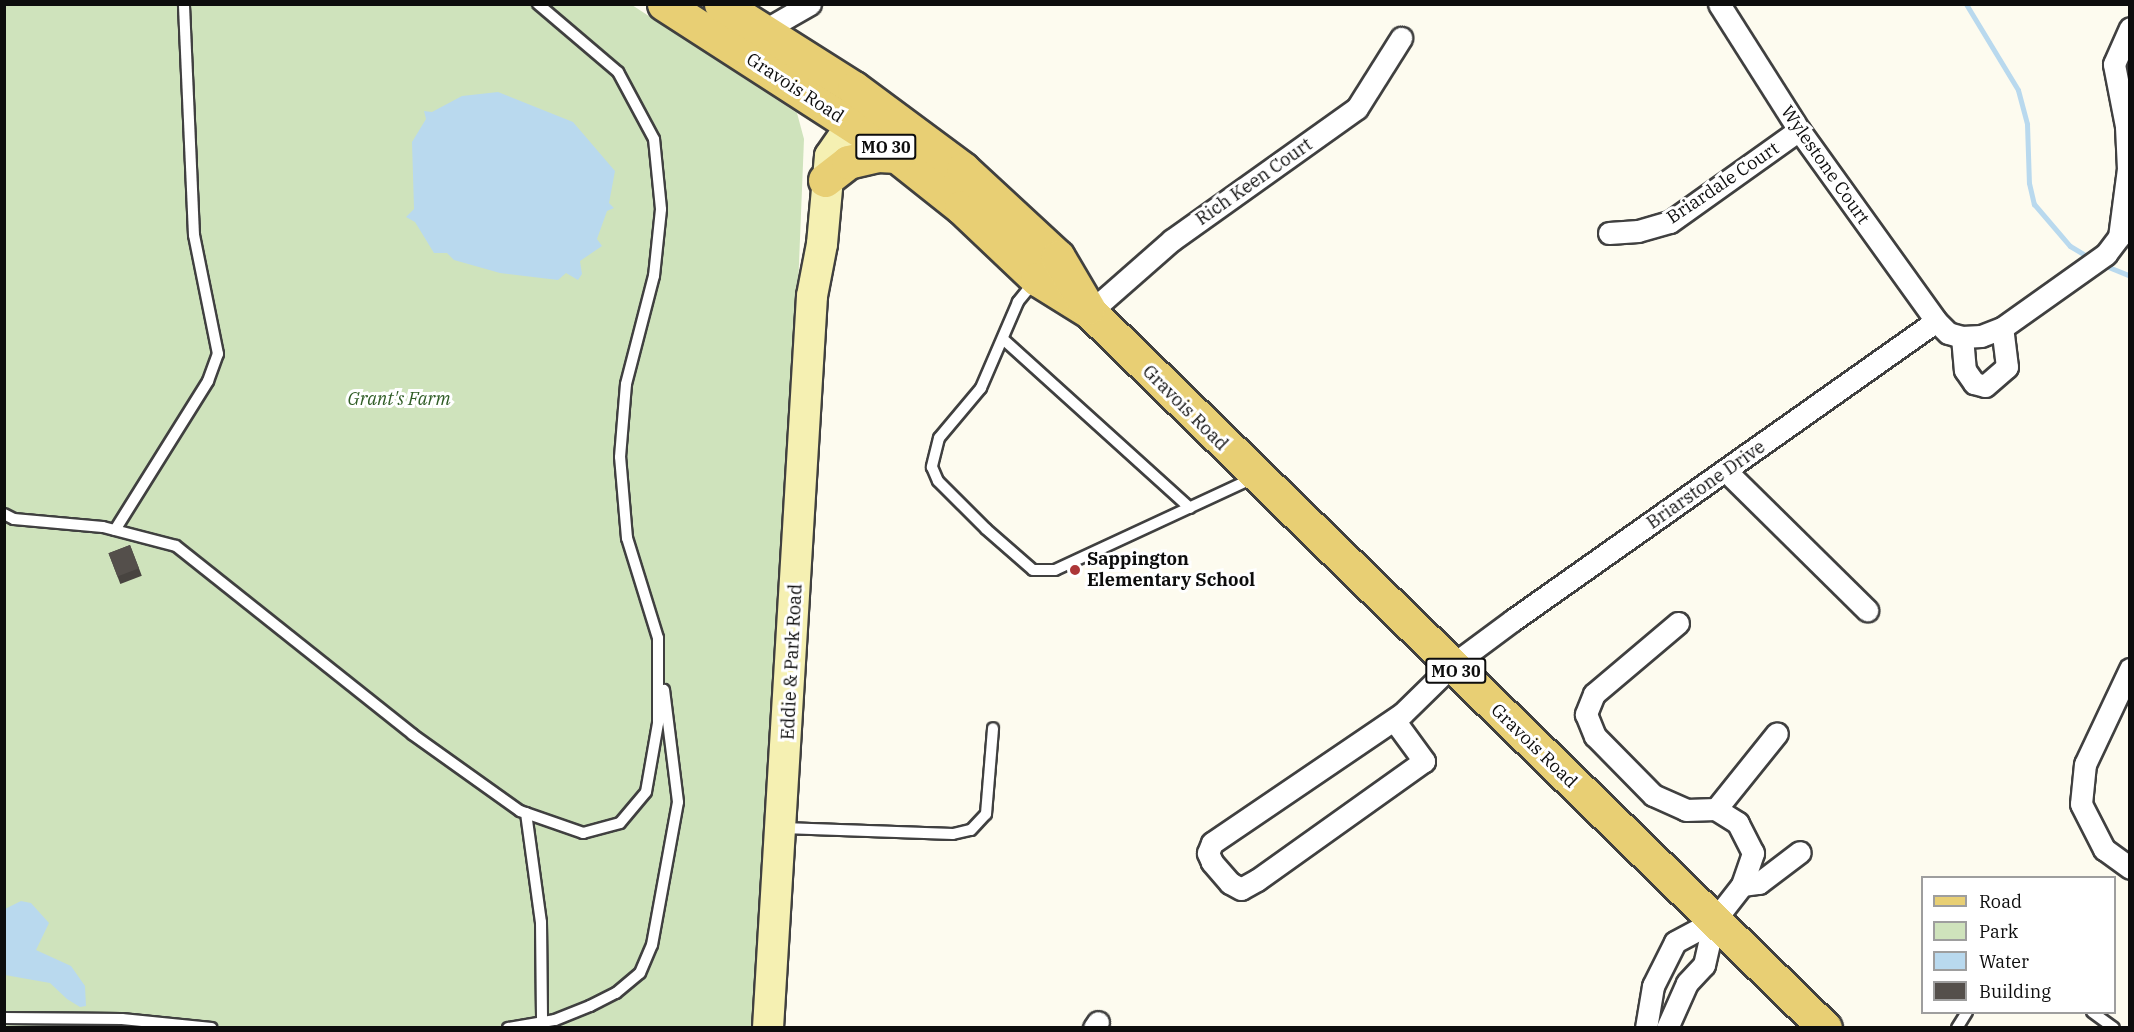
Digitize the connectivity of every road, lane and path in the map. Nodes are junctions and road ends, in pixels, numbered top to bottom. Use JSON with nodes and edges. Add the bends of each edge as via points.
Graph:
{"nodes":[{"id":1,"x":184,"y":4,"type":"edge"},
{"id":2,"x":538,"y":4,"type":"edge"},
{"id":3,"x":664,"y":4,"type":"edge"},
{"id":4,"x":721,"y":4,"type":"edge"},
{"id":5,"x":810,"y":4,"type":"edge"},
{"id":6,"x":1719,"y":4,"type":"edge"},
{"id":7,"x":2130,"y":28,"type":"edge"},
{"id":8,"x":763,"y":31,"type":"junction"},
{"id":9,"x":1401,"y":38,"type":"dead end"},
{"id":10,"x":853,"y":106,"type":"junction"},
{"id":11,"x":1799,"y":130,"type":"junction"},
{"id":12,"x":897,"y":156,"type":"junction"},
{"id":13,"x":825,"y":180,"type":"junction"},
{"id":14,"x":1609,"y":233,"type":"dead end"},
{"id":15,"x":2118,"y":244,"type":"edge"},
{"id":16,"x":1037,"y":279,"type":"junction"},
{"id":17,"x":812,"y":296,"type":"junction"},
{"id":18,"x":1090,"y":312,"type":"junction"},
{"id":19,"x":1936,"y":321,"type":"junction"},
{"id":20,"x":2002,"y":328,"type":"junction"},
{"id":21,"x":1962,"y":337,"type":"junction"},
{"id":22,"x":1003,"y":339,"type":"junction"},
{"id":23,"x":1727,"y":472,"type":"junction"},
{"id":24,"x":1255,"y":477,"type":"junction"},
{"id":25,"x":1190,"y":508,"type":"junction"},
{"id":26,"x":4,"y":514,"type":"edge"},
{"id":27,"x":115,"y":530,"type":"junction"},
{"id":28,"x":1867,"y":610,"type":"dead end"},
{"id":29,"x":1678,"y":623,"type":"dead end"},
{"id":30,"x":658,"y":638,"type":"junction"},
{"id":31,"x":1451,"y":666,"type":"junction"},
{"id":32,"x":2130,"y":669,"type":"edge"},
{"id":33,"x":1394,"y":720,"type":"junction"},
{"id":34,"x":993,"y":728,"type":"dead end"},
{"id":35,"x":1777,"y":733,"type":"dead end"},
{"id":36,"x":1716,"y":809,"type":"junction"},
{"id":37,"x":526,"y":813,"type":"junction"},
{"id":38,"x":782,"y":828,"type":"junction"},
{"id":39,"x":1800,"y":852,"type":"dead end"},
{"id":40,"x":2130,"y":868,"type":"edge"},
{"id":41,"x":1742,"y":885,"type":"junction"},
{"id":42,"x":1714,"y":921,"type":"junction"},
{"id":43,"x":1966,"y":1014,"type":"edge"},
{"id":44,"x":2095,"y":1014,"type":"edge"},
{"id":45,"x":4,"y":1018,"type":"edge"},
{"id":46,"x":542,"y":1022,"type":"junction"},
{"id":47,"x":212,"y":1028,"type":"edge"},
{"id":48,"x":508,"y":1028,"type":"edge"},
{"id":49,"x":768,"y":1028,"type":"edge"},
{"id":50,"x":1646,"y":1028,"type":"edge"},
{"id":51,"x":1666,"y":1028,"type":"edge"},
{"id":52,"x":1825,"y":1028,"type":"edge"},
{"id":53,"x":1957,"y":1028,"type":"edge"},
{"id":54,"x":2114,"y":1028,"type":"edge"}],
"edges":[{"from":1,"to":27,"type":"lane","via":[[194,236],[219,354],[208,381]]},
{"from":2,"to":30,"type":"lane","via":[[618,72],[654,139],[661,210],[656,254],[626,384],[621,457],[627,538]]},
{"from":3,"to":10,"type":"main road","name":"Gravois Road","number":"MO 30"},
{"from":4,"to":8,"type":"main road","name":"Gravois Road","number":"MO 30"},
{"from":5,"to":8,"type":"street"},
{"from":6,"to":11,"type":"street","name":"Wylestone Court"},
{"from":7,"to":15,"type":"street","via":[[2114,64],[2126,126],[2128,169]]},
{"from":8,"to":10,"type":"main road","name":"Gravois Road","number":"MO 30"},
{"from":9,"to":18,"type":"street","name":"Rich Keen Court","via":[[1358,108],[1172,240]]},
{"from":10,"to":12,"type":"main road","name":"Gravois Road","number":"MO 30"},
{"from":10,"to":13,"type":"street","name":"Eddie & Park Road","via":[[830,156]]},
{"from":10,"to":17,"type":"street","name":"Eddie & Park Road","via":[[813,158],[806,247]]},
{"from":10,"to":18,"type":"main road","name":"Gravois Road","number":"MO 30","via":[[963,169],[1058,257]]},
{"from":11,"to":14,"type":"street","name":"Briardale Court","via":[[1670,222],[1638,231]]},
{"from":11,"to":19,"type":"street","name":"Wylestone Court"},
{"from":12,"to":13,"type":"main road","via":[[878,155],[848,162]]},
{"from":12,"to":16,"type":"main road","name":"Gravois Road","number":"MO 30","via":[[961,207]]},
{"from":13,"to":17,"type":"street","name":"Eddie & Park Road","via":[[822,244]]},
{"from":15,"to":20,"type":"street"},
{"from":16,"to":18,"type":"main road","name":"Gravois Road","number":"MO 30"},
{"from":16,"to":22,"type":"lane","via":[[1018,302]]},
{"from":17,"to":38,"type":"street","name":"Eddie & Park Road"},
{"from":18,"to":24,"type":"main road","name":"Gravois Road","number":"MO 30"},
{"from":19,"to":21,"type":"street","via":[[1948,333]]},
{"from":19,"to":23,"type":"street","name":"Briarstone Drive"},
{"from":20,"to":21,"type":"street","via":[[1981,336]]},
{"from":20,"to":21,"type":"street","via":[[2007,367],[1985,386],[1974,383],[1965,370]]},
{"from":22,"to":25,"type":"lane"},
{"from":22,"to":25,"type":"lane","via":[[981,388],[939,438],[932,467],[938,481],[986,529],[1034,570],[1055,570]]},
{"from":23,"to":28,"type":"street"},
{"from":23,"to":31,"type":"street","name":"Briarstone Drive"},
{"from":24,"to":25,"type":"lane"},
{"from":24,"to":31,"type":"main road","name":"Gravois Road","number":"MO 30"},
{"from":26,"to":27,"type":"lane","via":[[14,519]]},
{"from":27,"to":37,"type":"lane","via":[[176,546],[412,734]]},
{"from":29,"to":36,"type":"street","via":[[1594,694],[1586,714],[1595,736],[1653,795],[1686,810]]},
{"from":30,"to":37,"type":"lane","via":[[658,723],[646,792],[620,823],[583,833]]},
{"from":30,"to":46,"type":"lane","via":[[678,802],[652,945],[640,973],[616,993]]},
{"from":31,"to":33,"type":"street","name":"Briarstone Drive"},
{"from":31,"to":42,"type":"main road","name":"Gravois Road","number":"MO 30"},
{"from":32,"to":40,"type":"street","via":[[2085,764],[2081,804],[2104,849]]},
{"from":33,"to":33,"type":"street","name":"Briarstone Drive","via":[[1424,761],[1257,880],[1241,889],[1230,883],[1212,862],[1208,853],[1212,843]]},
{"from":34,"to":38,"type":"lane","via":[[986,814],[971,830],[953,834]]},
{"from":35,"to":36,"type":"street"},
{"from":36,"to":41,"type":"street","via":[[1737,823],[1753,853]]},
{"from":37,"to":46,"type":"lane","via":[[542,922]]},
{"from":38,"to":49,"type":"street","name":"Eddie & Park Road"},
{"from":39,"to":41,"type":"street","via":[[1759,883]]},
{"from":41,"to":42,"type":"street"},
{"from":42,"to":50,"type":"street","via":[[1675,942],[1653,986]]},
{"from":42,"to":51,"type":"street","via":[[1704,965],[1687,983]]},
{"from":42,"to":52,"type":"main road","name":"Gravois Road","number":"MO 30"},
{"from":43,"to":53,"type":"lane"},
{"from":44,"to":54,"type":"lane"},
{"from":45,"to":47,"type":"lane","via":[[122,1019]]},
{"from":46,"to":48,"type":"lane"}]}
